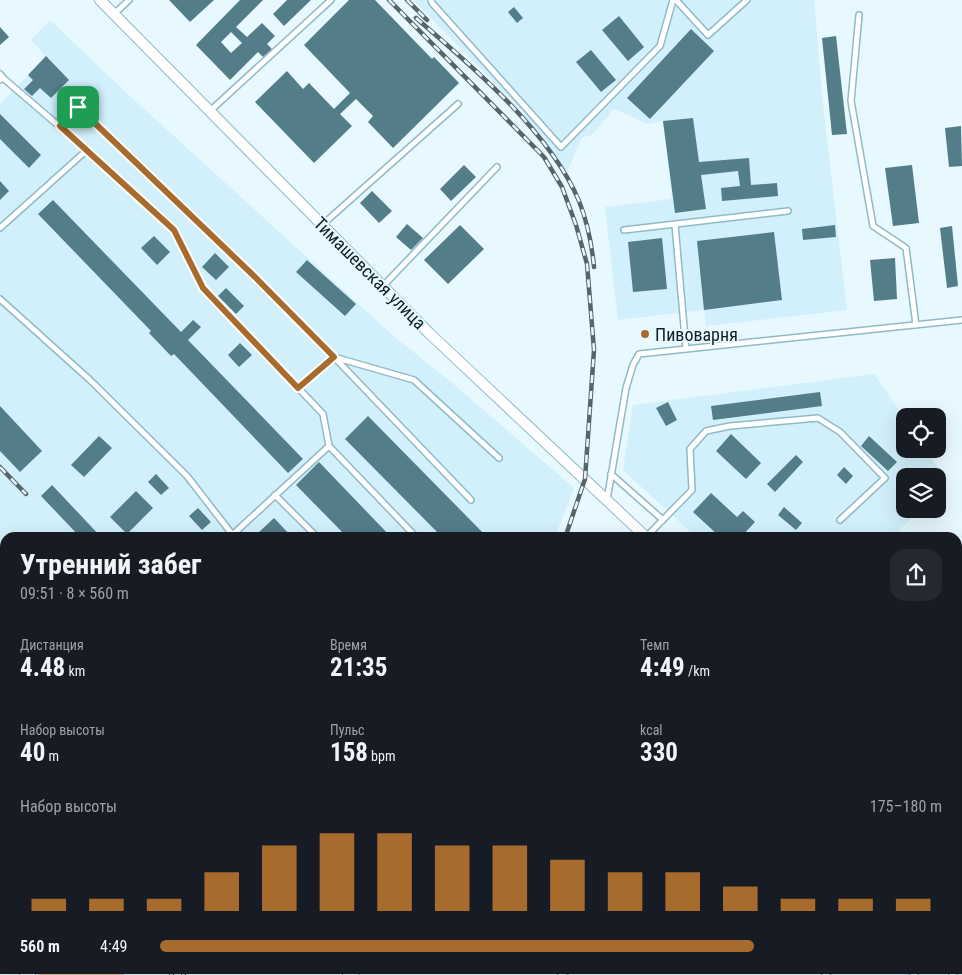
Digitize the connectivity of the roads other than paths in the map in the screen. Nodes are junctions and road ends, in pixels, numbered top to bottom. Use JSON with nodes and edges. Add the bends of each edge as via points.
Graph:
{"nodes":[{"id":1,"x":100,"y":0,"type":"edge"},
{"id":2,"x":130,"y":0,"type":"edge"},
{"id":3,"x":331,"y":0,"type":"edge"},
{"id":4,"x":431,"y":0,"type":"edge"},
{"id":5,"x":675,"y":0,"type":"edge"},
{"id":6,"x":747,"y":0,"type":"edge"},
{"id":7,"x":114,"y":14,"type":"junction"},
{"id":8,"x":859,"y":15,"type":"dead end"},
{"id":9,"x":1,"y":77,"type":"edge"},
{"id":10,"x":458,"y":104,"type":"dead end"},
{"id":11,"x":210,"y":111,"type":"junction"},
{"id":12,"x":60,"y":126,"type":"junction"},
{"id":13,"x":87,"y":150,"type":"junction"},
{"id":14,"x":497,"y":166,"type":"dead end"},
{"id":15,"x":788,"y":211,"type":"dead end"},
{"id":16,"x":322,"y":224,"type":"junction"},
{"id":17,"x":675,"y":225,"type":"junction"},
{"id":18,"x":0,"y":226,"type":"edge"},
{"id":19,"x":624,"y":230,"type":"dead end"},
{"id":20,"x":383,"y":286,"type":"junction"},
{"id":21,"x":0,"y":299,"type":"edge"},
{"id":22,"x":962,"y":320,"type":"edge"},
{"id":23,"x":916,"y":325,"type":"junction"},
{"id":24,"x":686,"y":349,"type":"junction"},
{"id":25,"x":334,"y":357,"type":"junction"},
{"id":26,"x":298,"y":388,"type":"junction"},
{"id":27,"x":330,"y":446,"type":"junction"},
{"id":28,"x":499,"y":458,"type":"dead end"},
{"id":29,"x":611,"y":474,"type":"junction"},
{"id":30,"x":275,"y":495,"type":"junction"},
{"id":31,"x":471,"y":500,"type":"dead end"},
{"id":32,"x":607,"y":500,"type":"junction"},
{"id":33,"x":663,"y":520,"type":"junction"},
{"id":34,"x":840,"y":520,"type":"dead end"},
{"id":35,"x":229,"y":532,"type":"edge"},
{"id":36,"x":236,"y":532,"type":"edge"},
{"id":37,"x":312,"y":532,"type":"edge"},
{"id":38,"x":410,"y":532,"type":"edge"},
{"id":39,"x":642,"y":532,"type":"edge"},
{"id":40,"x":652,"y":532,"type":"edge"}],
"edges":[{"from":1,"to":7,"type":"street","name":"Тимашевская улица"},
{"from":2,"to":7,"type":"lane"},
{"from":3,"to":11,"type":"lane"},
{"from":4,"to":5,"type":"lane","via":[[561,147],[660,46]]},
{"from":5,"to":6,"type":"lane","via":[[708,35]]},
{"from":7,"to":11,"type":"street","name":"Тимашевская улица"},
{"from":8,"to":23,"type":"lane","via":[[851,101],[873,226],[906,248]]},
{"from":9,"to":12,"type":"lane"},
{"from":10,"to":16,"type":"lane"},
{"from":11,"to":16,"type":"street","name":"Тимашевская улица"},
{"from":12,"to":13,"type":"lane"},
{"from":12,"to":25,"type":"lane","via":[[78,107]]},
{"from":13,"to":18,"type":"lane"},
{"from":13,"to":26,"type":"lane","via":[[174,230],[203,288]]},
{"from":14,"to":20,"type":"lane"},
{"from":15,"to":17,"type":"lane"},
{"from":16,"to":20,"type":"street","name":"Тимашевская улица"},
{"from":17,"to":19,"type":"lane"},
{"from":17,"to":24,"type":"lane"},
{"from":20,"to":32,"type":"street","name":"Тимашевская улица"},
{"from":21,"to":35,"type":"lane","via":[[90,380],[187,476]]},
{"from":22,"to":23,"type":"lane"},
{"from":23,"to":24,"type":"lane"},
{"from":24,"to":29,"type":"lane","via":[[639,354],[626,388]]},
{"from":25,"to":26,"type":"lane"},
{"from":25,"to":28,"type":"lane","via":[[414,380]]},
{"from":25,"to":31,"type":"lane"},
{"from":26,"to":27,"type":"lane","via":[[324,414]]},
{"from":27,"to":30,"type":"lane"},
{"from":27,"to":38,"type":"lane"},
{"from":29,"to":32,"type":"lane"},
{"from":29,"to":33,"type":"lane"},
{"from":30,"to":36,"type":"lane"},
{"from":30,"to":37,"type":"lane"},
{"from":32,"to":39,"type":"street","name":"Тимашевская улица"},
{"from":33,"to":34,"type":"lane","via":[[692,490],[690,449],[706,431],[818,418],[840,432],[885,478]]},
{"from":33,"to":40,"type":"lane"}]}
